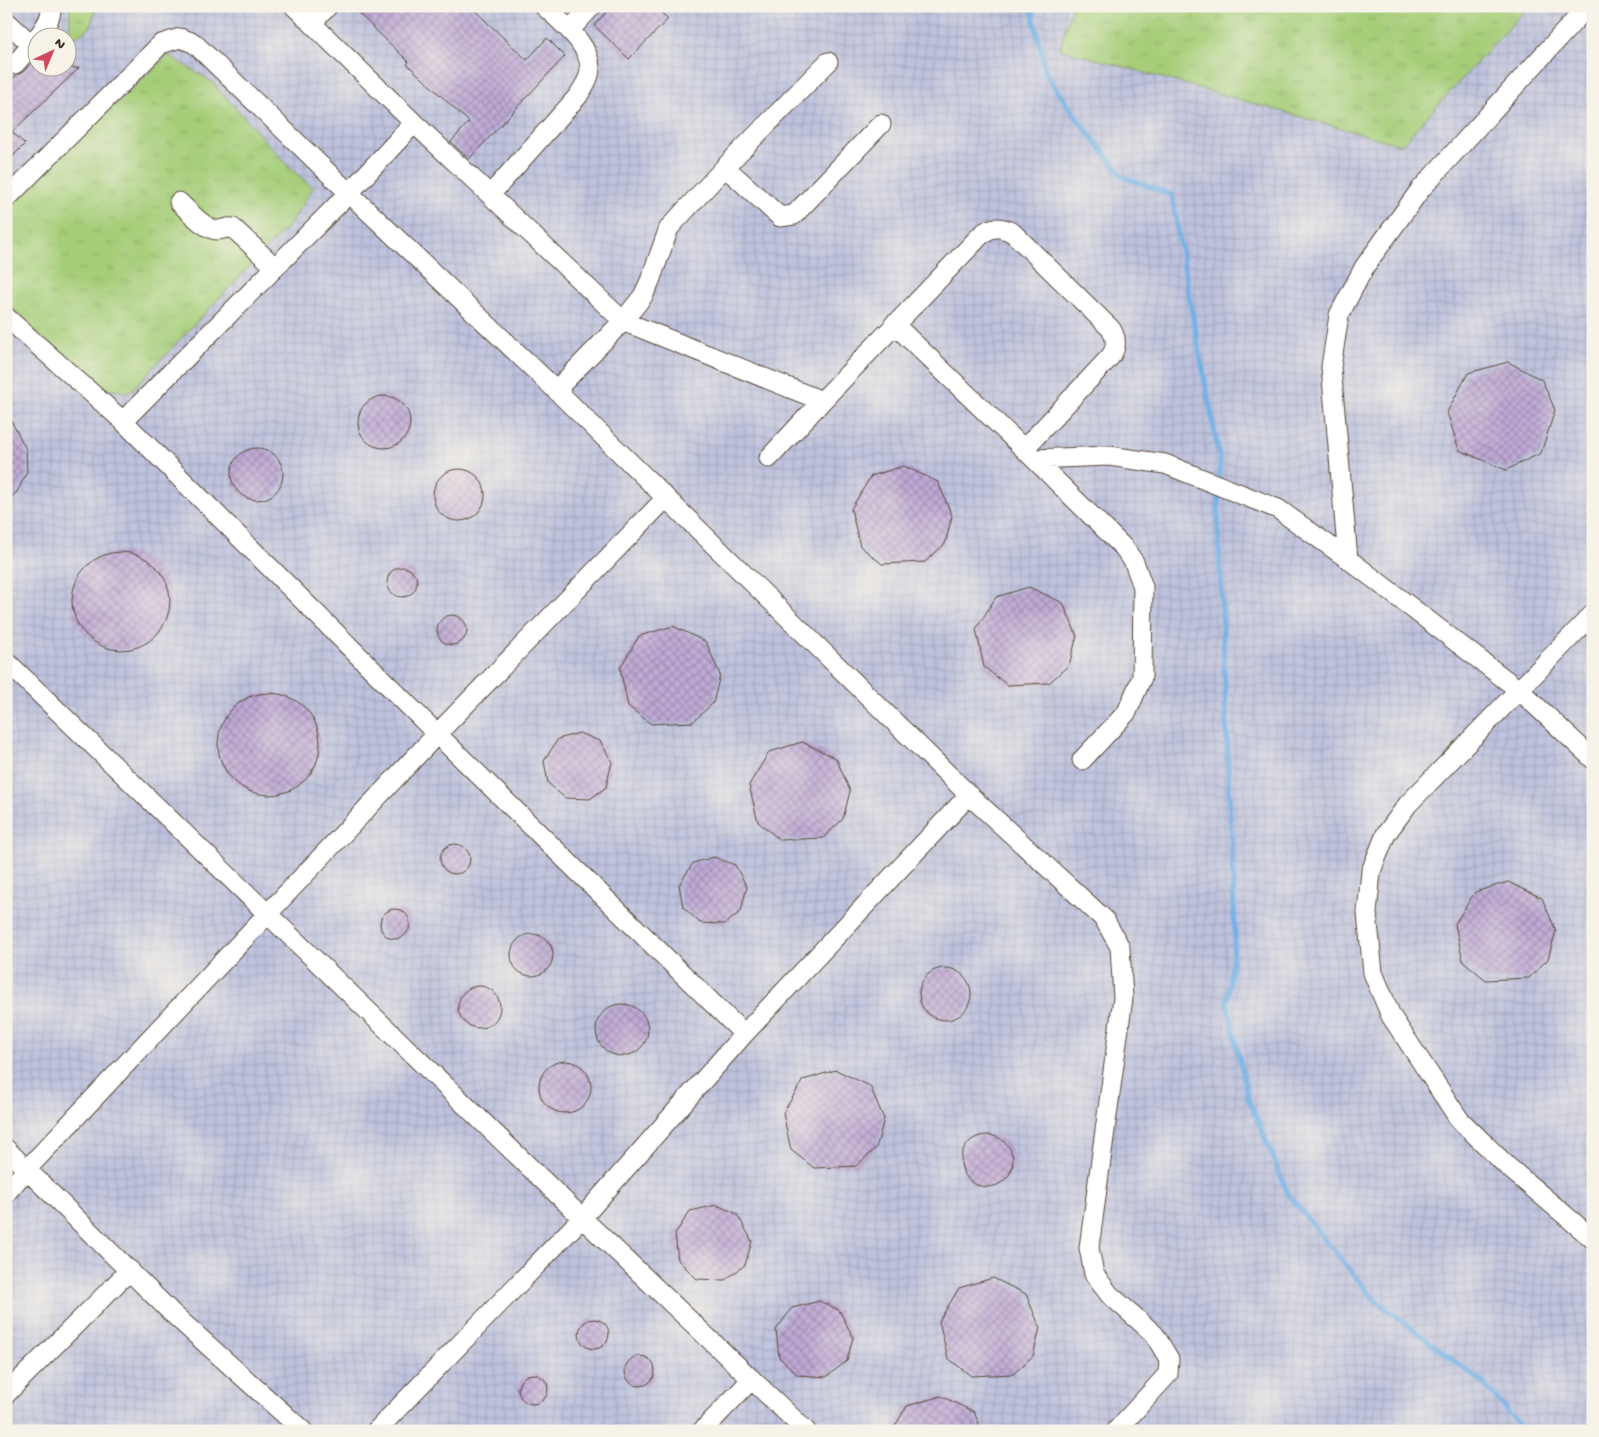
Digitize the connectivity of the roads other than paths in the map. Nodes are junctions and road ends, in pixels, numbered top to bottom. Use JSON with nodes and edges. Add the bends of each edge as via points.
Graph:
{"nodes":[{"id":1,"x":51,"y":6,"type":"edge"},
{"id":2,"x":294,"y":6,"type":"edge"},
{"id":3,"x":328,"y":6,"type":"edge"},
{"id":4,"x":544,"y":6,"type":"edge"},
{"id":5,"x":592,"y":6,"type":"edge"},
{"id":6,"x":1588,"y":6,"type":"edge"},
{"id":7,"x":6,"y":21,"type":"edge"},
{"id":8,"x":312,"y":23,"type":"junction"},
{"id":9,"x":43,"y":28,"type":"edge"},
{"id":10,"x":570,"y":30,"type":"junction"},
{"id":11,"x":28,"y":42,"type":"edge"},
{"id":12,"x":28,"y":50,"type":"edge"},
{"id":13,"x":828,"y":62,"type":"dead end"},
{"id":14,"x":6,"y":65,"type":"edge"},
{"id":15,"x":414,"y":124,"type":"junction"},
{"id":16,"x":881,"y":124,"type":"dead end"},
{"id":17,"x":725,"y":167,"type":"junction"},
{"id":18,"x":349,"y":194,"type":"junction"},
{"id":19,"x":490,"y":195,"type":"junction"},
{"id":20,"x":6,"y":199,"type":"edge"},
{"id":21,"x":179,"y":202,"type":"dead end"},
{"id":22,"x":275,"y":267,"type":"junction"},
{"id":23,"x":6,"y":317,"type":"edge"},
{"id":24,"x":623,"y":321,"type":"junction"},
{"id":25,"x":894,"y":324,"type":"junction"},
{"id":26,"x":556,"y":390,"type":"junction"},
{"id":27,"x":822,"y":401,"type":"junction"},
{"id":28,"x":123,"y":421,"type":"junction"},
{"id":29,"x":1029,"y":454,"type":"junction"},
{"id":30,"x":769,"y":458,"type":"dead end"},
{"id":31,"x":665,"y":499,"type":"junction"},
{"id":32,"x":1348,"y":560,"type":"junction"},
{"id":33,"x":1593,"y":614,"type":"edge"},
{"id":34,"x":6,"y":661,"type":"edge"},
{"id":35,"x":1519,"y":690,"type":"junction"},
{"id":36,"x":437,"y":734,"type":"junction"},
{"id":37,"x":1593,"y":759,"type":"edge"},
{"id":38,"x":1082,"y":760,"type":"dead end"},
{"id":39,"x":969,"y":795,"type":"junction"},
{"id":40,"x":268,"y":914,"type":"junction"},
{"id":41,"x":744,"y":1034,"type":"junction"},
{"id":42,"x":6,"y":1149,"type":"edge"},
{"id":43,"x":27,"y":1169,"type":"junction"},
{"id":44,"x":6,"y":1194,"type":"edge"},
{"id":45,"x":582,"y":1218,"type":"junction"},
{"id":46,"x":1593,"y":1239,"type":"edge"},
{"id":47,"x":130,"y":1270,"type":"junction"},
{"id":48,"x":752,"y":1379,"type":"junction"},
{"id":49,"x":6,"y":1394,"type":"edge"},
{"id":50,"x":303,"y":1431,"type":"edge"},
{"id":51,"x":376,"y":1431,"type":"edge"},
{"id":52,"x":702,"y":1431,"type":"edge"},
{"id":53,"x":806,"y":1431,"type":"edge"},
{"id":54,"x":1116,"y":1431,"type":"edge"}],
"edges":[{"from":1,"to":9,"type":"lane"},
{"from":2,"to":8,"type":"lane"},
{"from":3,"to":8,"type":"lane"},
{"from":4,"to":10,"type":"lane"},
{"from":5,"to":10,"type":"lane"},
{"from":6,"to":32,"type":"lane","via":[[1420,190],[1365,266],[1339,315],[1331,367]]},
{"from":7,"to":11,"type":"lane"},
{"from":8,"to":15,"type":"lane"},
{"from":10,"to":19,"type":"lane","via":[[588,53],[590,75],[585,86]]},
{"from":12,"to":14,"type":"lane","via":[[15,64]]},
{"from":13,"to":17,"type":"lane"},
{"from":15,"to":18,"type":"lane"},
{"from":15,"to":19,"type":"lane"},
{"from":16,"to":17,"type":"lane","via":[[794,215],[780,217]]},
{"from":17,"to":24,"type":"lane","via":[[669,228],[643,296]]},
{"from":18,"to":20,"type":"lane","via":[[194,43],[180,38],[161,44]]},
{"from":18,"to":22,"type":"lane"},
{"from":18,"to":26,"type":"lane"},
{"from":19,"to":24,"type":"lane"},
{"from":21,"to":22,"type":"lane","via":[[207,227],[216,230],[233,228]]},
{"from":22,"to":28,"type":"lane"},
{"from":23,"to":28,"type":"lane"},
{"from":24,"to":26,"type":"lane"},
{"from":24,"to":27,"type":"lane"},
{"from":25,"to":27,"type":"lane"},
{"from":25,"to":29,"type":"lane"},
{"from":25,"to":29,"type":"lane","via":[[986,230],[1000,227],[1013,233],[1111,329],[1116,340],[1114,352]]},
{"from":26,"to":31,"type":"lane"},
{"from":27,"to":30,"type":"lane"},
{"from":28,"to":36,"type":"lane"},
{"from":29,"to":32,"type":"lane","via":[[1109,456],[1165,464],[1278,509]]},
{"from":29,"to":38,"type":"lane","via":[[1124,548],[1134,562],[1143,587],[1142,677],[1126,712]]},
{"from":31,"to":36,"type":"lane"},
{"from":31,"to":39,"type":"lane"},
{"from":32,"to":35,"type":"lane"},
{"from":33,"to":35,"type":"lane"},
{"from":34,"to":40,"type":"lane"},
{"from":35,"to":37,"type":"lane"},
{"from":35,"to":46,"type":"lane","via":[[1408,804],[1386,834],[1371,871],[1368,913],[1373,973],[1391,1016],[1459,1119],[1507,1166]]},
{"from":36,"to":40,"type":"lane"},
{"from":36,"to":41,"type":"lane"},
{"from":39,"to":41,"type":"lane"},
{"from":39,"to":54,"type":"lane","via":[[1104,919],[1120,947],[1123,998],[1089,1248],[1094,1274],[1109,1294],[1154,1334],[1169,1359],[1168,1374]]},
{"from":40,"to":43,"type":"lane"},
{"from":40,"to":45,"type":"lane"},
{"from":41,"to":45,"type":"lane"},
{"from":42,"to":43,"type":"lane"},
{"from":43,"to":44,"type":"lane"},
{"from":43,"to":47,"type":"lane"},
{"from":45,"to":48,"type":"lane"},
{"from":45,"to":51,"type":"lane"},
{"from":47,"to":49,"type":"lane"},
{"from":47,"to":50,"type":"lane"},
{"from":48,"to":52,"type":"lane"},
{"from":48,"to":53,"type":"lane"}]}
